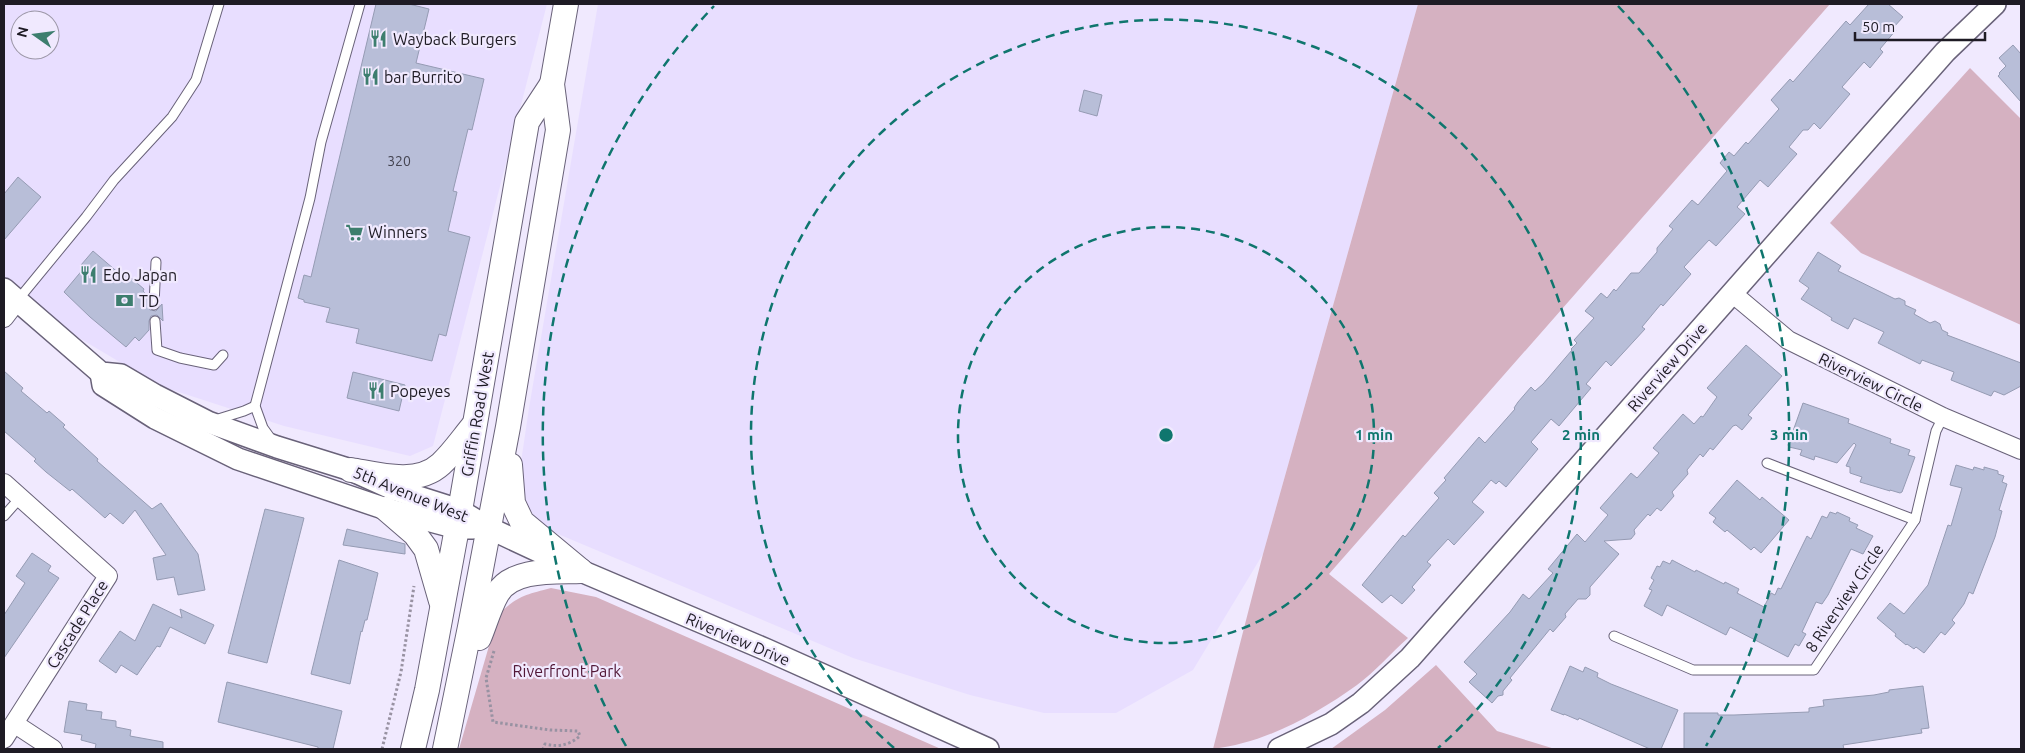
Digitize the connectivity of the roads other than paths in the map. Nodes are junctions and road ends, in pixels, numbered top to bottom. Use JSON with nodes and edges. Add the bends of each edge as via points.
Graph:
{"nodes":[{"id":1,"x":219,"y":4,"type":"edge"},
{"id":2,"x":360,"y":4,"type":"edge"},
{"id":3,"x":566,"y":4,"type":"edge"},
{"id":4,"x":1995,"y":4,"type":"edge"},
{"id":5,"x":552,"y":84,"type":"junction"},
{"id":6,"x":156,"y":262,"type":"dead end"},
{"id":7,"x":1732,"y":293,"type":"junction"},
{"id":8,"x":10,"y":295,"type":"edge"},
{"id":9,"x":154,"y":305,"type":"dead end"},
{"id":10,"x":4,"y":318,"type":"edge"},
{"id":11,"x":154,"y":321,"type":"dead end"},
{"id":12,"x":223,"y":355,"type":"dead end"},
{"id":13,"x":101,"y":373,"type":"junction"},
{"id":14,"x":255,"y":406,"type":"junction"},
{"id":15,"x":1943,"y":417,"type":"junction"},
{"id":16,"x":208,"y":422,"type":"junction"},
{"id":17,"x":475,"y":424,"type":"junction"},
{"id":18,"x":508,"y":427,"type":"junction"},
{"id":19,"x":277,"y":447,"type":"junction"},
{"id":20,"x":2021,"y":450,"type":"edge"},
{"id":21,"x":1767,"y":462,"type":"dead end"},
{"id":22,"x":351,"y":470,"type":"junction"},
{"id":23,"x":4,"y":483,"type":"edge"},
{"id":24,"x":20,"y":498,"type":"junction"},
{"id":25,"x":386,"y":509,"type":"junction"},
{"id":26,"x":4,"y":516,"type":"edge"},
{"id":27,"x":458,"y":519,"type":"junction"},
{"id":28,"x":1915,"y":520,"type":"junction"},
{"id":29,"x":489,"y":528,"type":"junction"},
{"id":30,"x":581,"y":571,"type":"junction"},
{"id":31,"x":442,"y":605,"type":"junction"},
{"id":32,"x":1614,"y":636,"type":"dead end"},
{"id":33,"x":458,"y":686,"type":"junction"},
{"id":34,"x":15,"y":724,"type":"junction"},
{"id":35,"x":4,"y":739,"type":"edge"},
{"id":36,"x":52,"y":749,"type":"edge"},
{"id":37,"x":413,"y":749,"type":"edge"},
{"id":38,"x":445,"y":749,"type":"edge"},
{"id":39,"x":988,"y":749,"type":"edge"},
{"id":40,"x":1279,"y":749,"type":"edge"}],
"edges":[{"from":1,"to":8,"type":"lane","via":[[196,80],[172,117],[114,180],[86,217]]},
{"from":2,"to":14,"type":"lane","via":[[321,142],[310,198]]},
{"from":3,"to":5,"type":"main road","name":"Griffin Road West"},
{"from":4,"to":7,"type":"street","name":"Riverview Drive","via":[[1945,52]]},
{"from":5,"to":17,"type":"main road","name":"Griffin Road West","via":[[527,122]]},
{"from":5,"to":18,"type":"main road","name":"Griffin Road West","via":[[558,130]]},
{"from":6,"to":9,"type":"lane"},
{"from":7,"to":15,"type":"street","name":"Riverview Circle","via":[[1788,340]]},
{"from":7,"to":40,"type":"street","name":"Riverview Drive","via":[[1410,658],[1380,687],[1331,724]]},
{"from":8,"to":10,"type":"street"},
{"from":8,"to":13,"type":"street","name":"5th Avenue West"},
{"from":11,"to":12,"type":"lane","via":[[157,350],[214,365]]},
{"from":13,"to":16,"type":"street","name":"5th Avenue West","via":[[121,375]]},
{"from":13,"to":25,"type":"street","name":"5th Avenue West","via":[[103,385],[195,439],[238,459]]},
{"from":14,"to":16,"type":"lane"},
{"from":14,"to":19,"type":"lane","via":[[263,428]]},
{"from":15,"to":20,"type":"street","name":"Riverview Circle"},
{"from":15,"to":28,"type":"lane","name":"8 Riverview Circle","via":[[1936,431]]},
{"from":16,"to":19,"type":"street","name":"5th Avenue West"},
{"from":17,"to":22,"type":"main road","via":[[447,458],[430,472],[398,477]]},
{"from":17,"to":27,"type":"main road","name":"Griffin Road West"},
{"from":18,"to":29,"type":"main road","name":"Griffin Road West"},
{"from":18,"to":30,"type":"main road","via":[[511,493],[516,512],[522,522]]},
{"from":19,"to":22,"type":"street","name":"5th Avenue West"},
{"from":21,"to":28,"type":"lane"},
{"from":22,"to":27,"type":"street","name":"5th Avenue West"},
{"from":23,"to":24,"type":"street","name":"Cascade Place"},
{"from":24,"to":26,"type":"lane"},
{"from":24,"to":34,"type":"street","name":"Cascade Place","via":[[108,576]]},
{"from":25,"to":27,"type":"street","name":"5th Avenue West"},
{"from":25,"to":31,"type":"main road","via":[[419,538],[426,549]]},
{"from":27,"to":29,"type":"street","name":"5th Avenue West"},
{"from":27,"to":31,"type":"main road","name":"Griffin Road West"},
{"from":28,"to":32,"type":"lane","name":"8 Riverview Circle","via":[[1814,670],[1693,670]]},
{"from":29,"to":30,"type":"street","name":"Riverview Drive"},
{"from":29,"to":33,"type":"main road","name":"Griffin Road West"},
{"from":30,"to":33,"type":"main road","via":[[527,575],[502,587]]},
{"from":30,"to":39,"type":"street","name":"Riverview Drive"},
{"from":31,"to":37,"type":"main road","name":"Griffin Road West"},
{"from":33,"to":38,"type":"main road","name":"Griffin Road West"},
{"from":34,"to":35,"type":"street","name":"Cascade Place"},
{"from":34,"to":36,"type":"street"}]}
